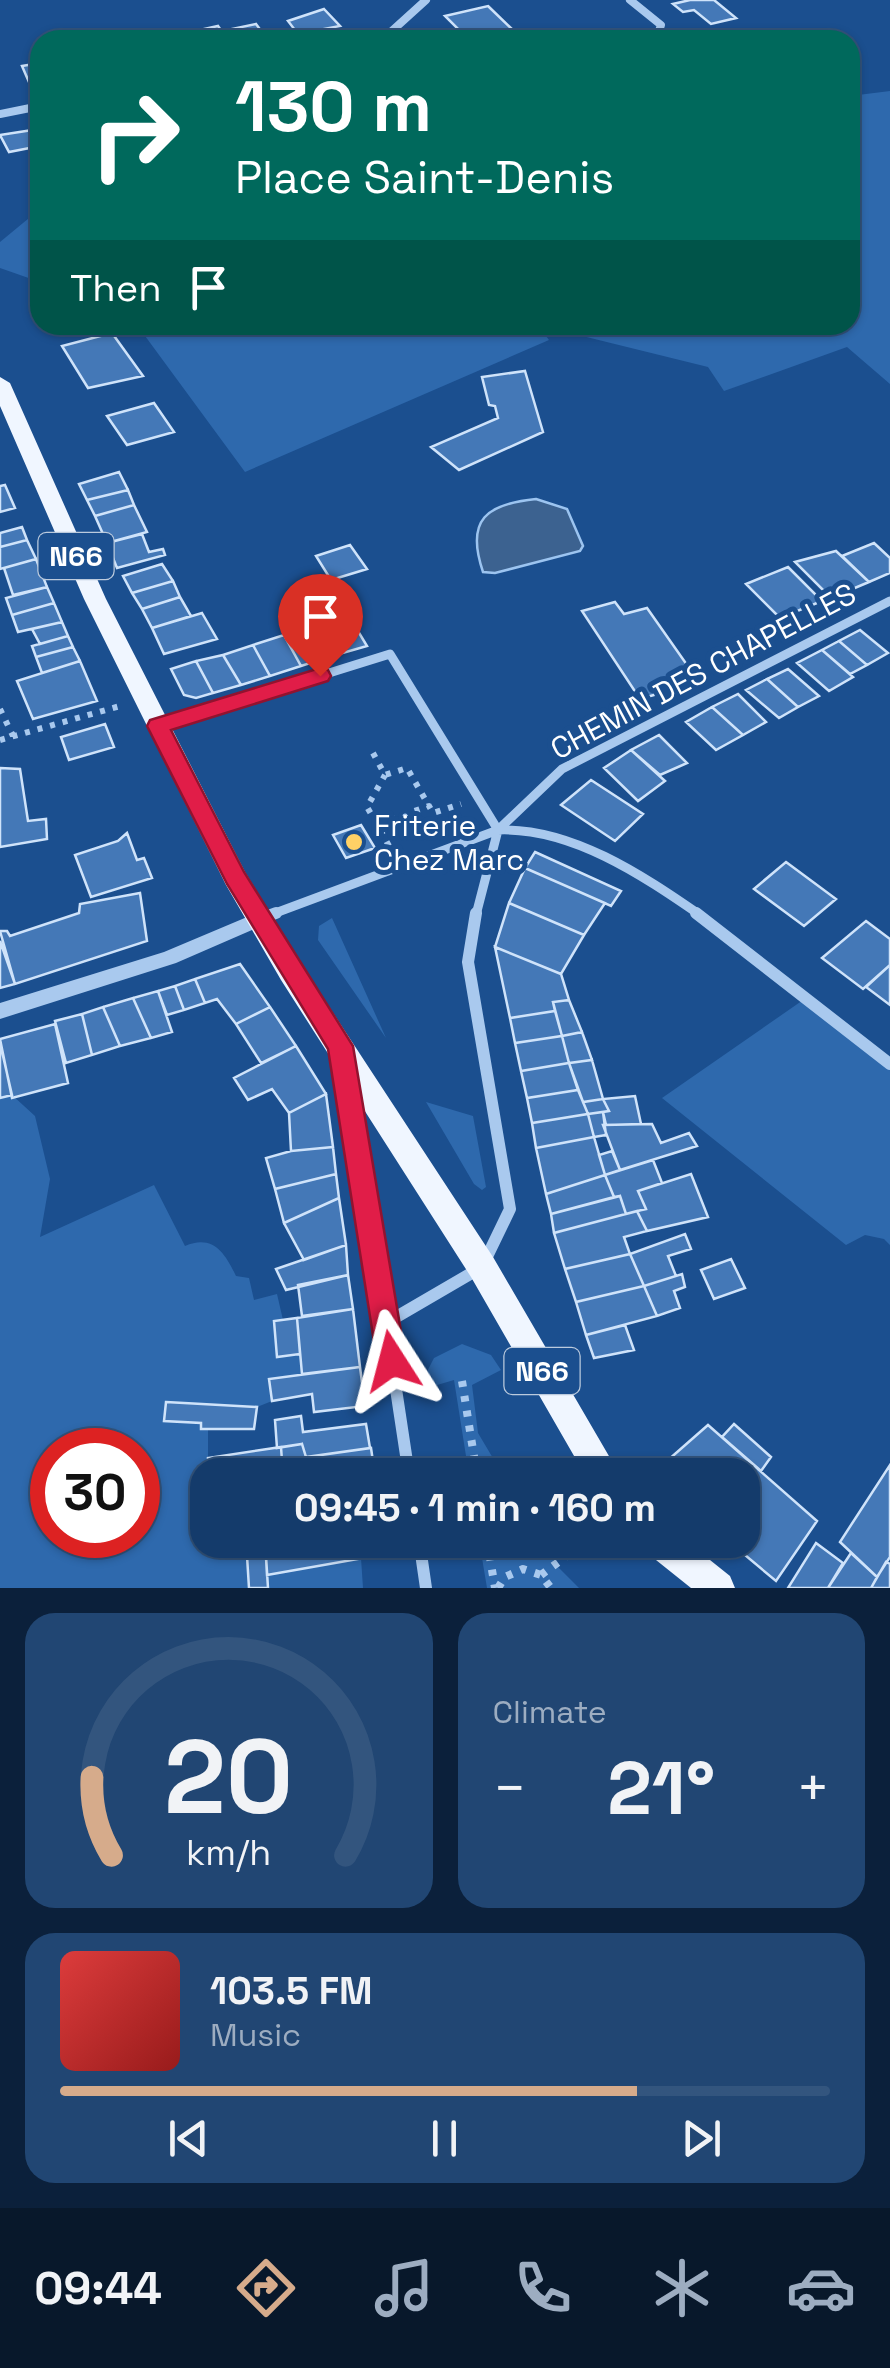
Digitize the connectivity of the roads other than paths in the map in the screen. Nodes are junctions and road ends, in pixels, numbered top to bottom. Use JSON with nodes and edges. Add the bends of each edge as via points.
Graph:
{"nodes":[{"id":1,"x":426,"y":0,"type":"edge"},
{"id":2,"x":630,"y":0,"type":"edge"},
{"id":3,"x":393,"y":30,"type":"edge"},
{"id":4,"x":659,"y":30,"type":"edge"},
{"id":5,"x":30,"y":108,"type":"edge"},
{"id":6,"x":0,"y":114,"type":"edge"},
{"id":7,"x":0,"y":383,"type":"edge"},
{"id":8,"x":890,"y":601,"type":"edge"},
{"id":9,"x":158,"y":726,"type":"junction"},
{"id":10,"x":498,"y":830,"type":"junction"},
{"id":11,"x":259,"y":919,"type":"junction"},
{"id":12,"x":0,"y":1011,"type":"edge"},
{"id":13,"x":341,"y":1046,"type":"junction"},
{"id":14,"x":890,"y":1064,"type":"edge"},
{"id":15,"x":482,"y":1267,"type":"junction"},
{"id":16,"x":386,"y":1322,"type":"junction"},
{"id":17,"x":406,"y":1458,"type":"edge"},
{"id":18,"x":593,"y":1458,"type":"edge"},
{"id":19,"x":422,"y":1558,"type":"edge"},
{"id":20,"x":680,"y":1558,"type":"edge"},
{"id":21,"x":426,"y":1588,"type":"edge"},
{"id":22,"x":718,"y":1588,"type":"edge"}],
"edges":[{"from":1,"to":3,"type":"street"},
{"from":2,"to":4,"type":"street"},
{"from":5,"to":6,"type":"street"},
{"from":7,"to":9,"type":"main road","number":"N66"},
{"from":8,"to":10,"type":"street","name":"CHEMIN DES CHAPELLES","via":[[562,769]]},
{"from":9,"to":10,"type":"street","via":[[390,654]]},
{"from":9,"to":11,"type":"main road","number":"N66"},
{"from":10,"to":11,"type":"street"},
{"from":10,"to":14,"type":"street","via":[[534,830],[680,900]]},
{"from":10,"to":15,"type":"street","via":[[468,962],[510,1209]]},
{"from":11,"to":12,"type":"street","via":[[169,958]]},
{"from":11,"to":13,"type":"main road","number":"N66"},
{"from":13,"to":15,"type":"main road","number":"N66"},
{"from":13,"to":16,"type":"street"},
{"from":15,"to":16,"type":"street"},
{"from":15,"to":18,"type":"main road","number":"N66"},
{"from":16,"to":17,"type":"street"},
{"from":19,"to":21,"type":"street"},
{"from":20,"to":22,"type":"main road"}]}
